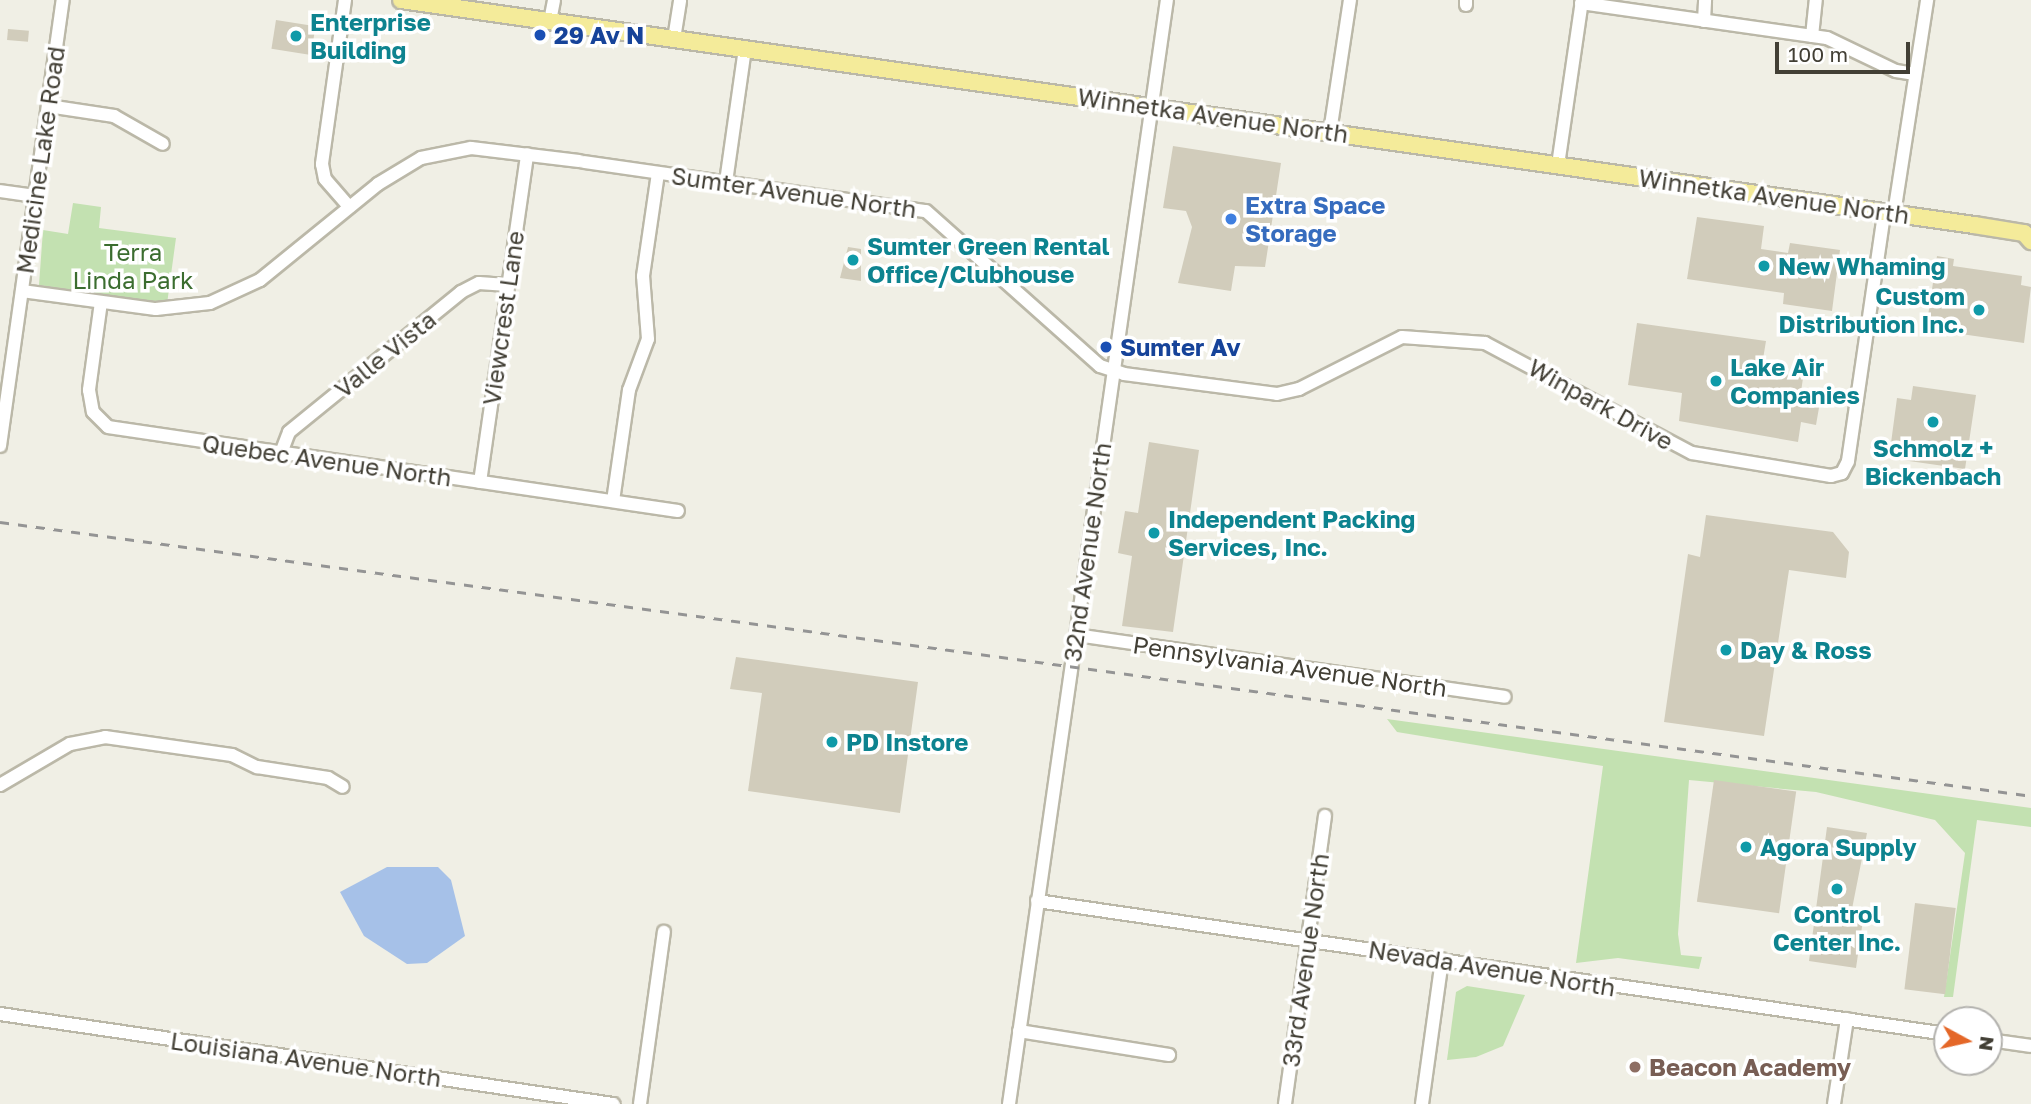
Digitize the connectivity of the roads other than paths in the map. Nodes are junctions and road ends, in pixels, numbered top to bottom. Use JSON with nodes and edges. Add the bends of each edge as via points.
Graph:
{"nodes":[{"id":1,"x":62,"y":0,"type":"edge"},
{"id":2,"x":345,"y":0,"type":"edge"},
{"id":3,"x":401,"y":0,"type":"edge"},
{"id":4,"x":554,"y":0,"type":"edge"},
{"id":5,"x":680,"y":0,"type":"edge"},
{"id":6,"x":1167,"y":0,"type":"edge"},
{"id":7,"x":1350,"y":0,"type":"edge"},
{"id":8,"x":1705,"y":0,"type":"edge"},
{"id":9,"x":1816,"y":0,"type":"edge"},
{"id":10,"x":1927,"y":0,"type":"edge"},
{"id":11,"x":429,"y":2,"type":"edge"},
{"id":12,"x":1582,"y":2,"type":"edge"},
{"id":13,"x":550,"y":21,"type":"junction"},
{"id":14,"x":1704,"y":21,"type":"junction"},
{"id":15,"x":1812,"y":36,"type":"junction"},
{"id":16,"x":674,"y":38,"type":"junction"},
{"id":17,"x":745,"y":48,"type":"junction"},
{"id":18,"x":1915,"y":74,"type":"junction"},
{"id":19,"x":48,"y":106,"type":"junction"},
{"id":20,"x":1150,"y":106,"type":"junction"},
{"id":21,"x":1330,"y":132,"type":"junction"},
{"id":22,"x":163,"y":144,"type":"dead end"},
{"id":23,"x":527,"y":154,"type":"junction"},
{"id":24,"x":1558,"y":165,"type":"junction"},
{"id":25,"x":658,"y":173,"type":"junction"},
{"id":26,"x":726,"y":182,"type":"junction"},
{"id":27,"x":0,"y":191,"type":"edge"},
{"id":28,"x":35,"y":196,"type":"junction"},
{"id":29,"x":349,"y":207,"type":"junction"},
{"id":30,"x":1889,"y":214,"type":"junction"},
{"id":31,"x":2029,"y":235,"type":"edge"},
{"id":32,"x":507,"y":285,"type":"junction"},
{"id":33,"x":22,"y":291,"type":"junction"},
{"id":34,"x":101,"y":302,"type":"junction"},
{"id":35,"x":1113,"y":370,"type":"junction"},
{"id":36,"x":0,"y":446,"type":"edge"},
{"id":37,"x":281,"y":453,"type":"junction"},
{"id":38,"x":480,"y":482,"type":"junction"},
{"id":39,"x":613,"y":502,"type":"junction"},
{"id":40,"x":678,"y":511,"type":"dead end"},
{"id":41,"x":1076,"y":635,"type":"junction"},
{"id":42,"x":1505,"y":697,"type":"dead end"},
{"id":43,"x":0,"y":785,"type":"edge"},
{"id":44,"x":343,"y":787,"type":"dead end"},
{"id":45,"x":1325,"y":816,"type":"dead end"},
{"id":46,"x":1037,"y":901,"type":"junction"},
{"id":47,"x":664,"y":932,"type":"dead end"},
{"id":48,"x":1307,"y":940,"type":"junction"},
{"id":49,"x":1442,"y":959,"type":"junction"},
{"id":50,"x":0,"y":1014,"type":"edge"},
{"id":51,"x":1847,"y":1019,"type":"junction"},
{"id":52,"x":1018,"y":1031,"type":"junction"},
{"id":53,"x":1933,"y":1032,"type":"edge"},
{"id":54,"x":2003,"y":1042,"type":"edge"},
{"id":55,"x":2031,"y":1046,"type":"edge"},
{"id":56,"x":1168,"y":1055,"type":"dead end"},
{"id":57,"x":508,"y":1089,"type":"junction"},
{"id":58,"x":506,"y":1104,"type":"edge"},
{"id":59,"x":613,"y":1104,"type":"edge"},
{"id":60,"x":640,"y":1104,"type":"edge"},
{"id":61,"x":1009,"y":1104,"type":"edge"},
{"id":62,"x":1285,"y":1104,"type":"edge"},
{"id":63,"x":1422,"y":1104,"type":"edge"},
{"id":64,"x":1834,"y":1104,"type":"edge"}],
"edges":[{"from":1,"to":19,"type":"street","name":"Medicine Lake Road"},
{"from":2,"to":29,"type":"street","via":[[322,164],[325,179]]},
{"from":3,"to":11,"type":"main road","name":"Winnetka Avenue North"},
{"from":4,"to":13,"type":"street"},
{"from":5,"to":16,"type":"street"},
{"from":6,"to":20,"type":"street","name":"32nd Avenue North"},
{"from":7,"to":21,"type":"street"},
{"from":8,"to":14,"type":"street"},
{"from":9,"to":15,"type":"street"},
{"from":10,"to":18,"type":"street"},
{"from":11,"to":13,"type":"main road","name":"Winnetka Avenue North"},
{"from":12,"to":14,"type":"street"},
{"from":12,"to":24,"type":"street"},
{"from":13,"to":16,"type":"main road","name":"Winnetka Avenue North"},
{"from":14,"to":15,"type":"street"},
{"from":15,"to":18,"type":"street"},
{"from":16,"to":17,"type":"main road","name":"Winnetka Avenue North"},
{"from":17,"to":20,"type":"main road","name":"Winnetka Avenue North"},
{"from":17,"to":26,"type":"street"},
{"from":18,"to":30,"type":"street"},
{"from":19,"to":22,"type":"street","via":[[114,116]]},
{"from":19,"to":28,"type":"street","name":"Medicine Lake Road"},
{"from":20,"to":21,"type":"main road","name":"Winnetka Avenue North"},
{"from":20,"to":35,"type":"street","name":"32nd Avenue North"},
{"from":21,"to":24,"type":"main road","name":"Winnetka Avenue North"},
{"from":23,"to":25,"type":"street","name":"Sumter Avenue North"},
{"from":23,"to":29,"type":"street","name":"Sumter Avenue North","via":[[471,148],[421,159]]},
{"from":23,"to":32,"type":"street","name":"Viewcrest Lane"},
{"from":24,"to":30,"type":"main road","name":"Winnetka Avenue North"},
{"from":25,"to":26,"type":"street","name":"Sumter Avenue North"},
{"from":25,"to":39,"type":"street","via":[[643,276],[648,339],[629,390]]},
{"from":26,"to":35,"type":"street","name":"Sumter Avenue North","via":[[926,211],[1100,366]]},
{"from":27,"to":28,"type":"street"},
{"from":28,"to":33,"type":"street","name":"Medicine Lake Road"},
{"from":29,"to":34,"type":"street","name":"Sumter Avenue North","via":[[260,280],[232,296],[178,308]]},
{"from":30,"to":31,"type":"main road","name":"Winnetka Avenue North"},
{"from":30,"to":35,"type":"street","name":"Winpark Drive","via":[[1848,461],[1838,475],[1692,453],[1485,343],[1402,337],[1299,389],[1277,394]]},
{"from":32,"to":37,"type":"street","name":"Valle Vista","via":[[469,286],[289,432]]},
{"from":32,"to":38,"type":"street","name":"Viewcrest Lane"},
{"from":33,"to":34,"type":"street","name":"Sumter Avenue North"},
{"from":33,"to":36,"type":"street","name":"Medicine Lake Road"},
{"from":34,"to":37,"type":"street","name":"Quebec Avenue North","via":[[89,390],[99,420],[121,430]]},
{"from":35,"to":41,"type":"street","name":"32nd Avenue North"},
{"from":37,"to":38,"type":"street","name":"Quebec Avenue North"},
{"from":38,"to":39,"type":"street","name":"Quebec Avenue North"},
{"from":39,"to":40,"type":"street","name":"Quebec Avenue North"},
{"from":41,"to":42,"type":"street","name":"Pennsylvania Avenue North"},
{"from":41,"to":46,"type":"street","name":"32nd Avenue North"},
{"from":43,"to":44,"type":"street","via":[[70,744],[106,737],[232,755],[257,767],[328,778]]},
{"from":45,"to":48,"type":"street","name":"33rd Avenue North"},
{"from":46,"to":48,"type":"street","name":"Nevada Avenue North"},
{"from":46,"to":52,"type":"street","name":"32nd Avenue North"},
{"from":47,"to":60,"type":"street"},
{"from":48,"to":49,"type":"street","name":"Nevada Avenue North"},
{"from":48,"to":62,"type":"street","name":"33rd Avenue North"},
{"from":49,"to":51,"type":"street","name":"Nevada Avenue North"},
{"from":49,"to":63,"type":"street"},
{"from":50,"to":57,"type":"street","name":"Louisiana Avenue North"},
{"from":51,"to":53,"type":"street","name":"Nevada Avenue North"},
{"from":51,"to":64,"type":"street"},
{"from":52,"to":56,"type":"street"},
{"from":52,"to":61,"type":"street","name":"32nd Avenue North"},
{"from":54,"to":55,"type":"street"},
{"from":57,"to":58,"type":"street"},
{"from":57,"to":59,"type":"street","name":"Louisiana Avenue North"}]}
